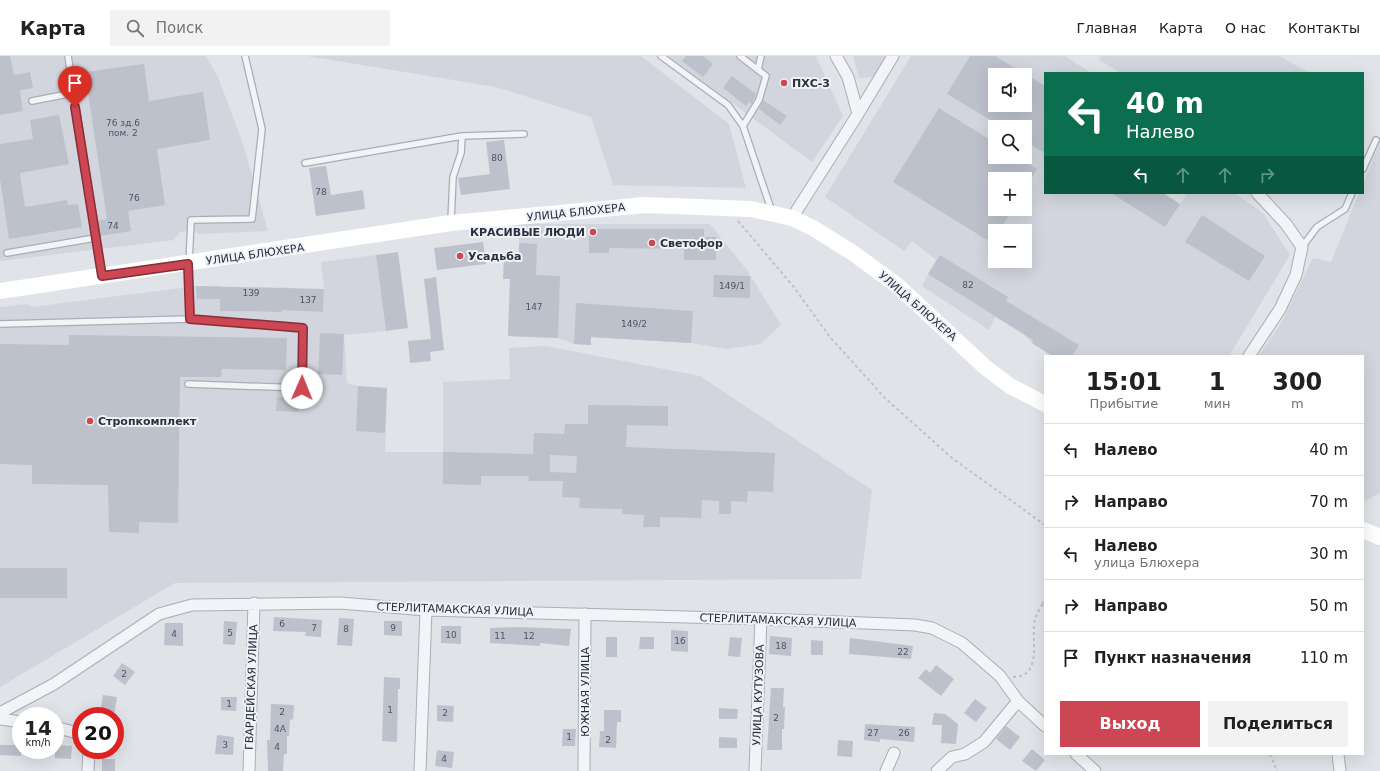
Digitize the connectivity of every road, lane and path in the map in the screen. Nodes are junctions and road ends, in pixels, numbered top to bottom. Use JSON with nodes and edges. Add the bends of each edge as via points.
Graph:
{"nodes":[{"id":1,"x":68,"y":56,"type":"edge"},
{"id":2,"x":245,"y":56,"type":"edge"},
{"id":3,"x":661,"y":56,"type":"edge"},
{"id":4,"x":740,"y":56,"type":"edge"},
{"id":5,"x":761,"y":56,"type":"edge"},
{"id":6,"x":836,"y":56,"type":"edge"},
{"id":7,"x":893,"y":56,"type":"edge"},
{"id":8,"x":758,"y":70,"type":"junction"},
{"id":9,"x":73,"y":92,"type":"junction"},
{"id":10,"x":32,"y":101,"type":"dead end"},
{"id":11,"x":858,"y":114,"type":"junction"},
{"id":12,"x":743,"y":126,"type":"junction"},
{"id":13,"x":524,"y":134,"type":"dead end"},
{"id":14,"x":462,"y":136,"type":"junction"},
{"id":15,"x":1376,"y":140,"type":"dead end"},
{"id":16,"x":305,"y":163,"type":"dead end"},
{"id":17,"x":1364,"y":167,"type":"edge"},
{"id":18,"x":1258,"y":194,"type":"edge"},
{"id":19,"x":1352,"y":194,"type":"edge"},
{"id":20,"x":728,"y":207,"type":"junction"},
{"id":21,"x":772,"y":212,"type":"junction"},
{"id":22,"x":792,"y":218,"type":"junction"},
{"id":23,"x":451,"y":223,"type":"junction"},
{"id":24,"x":95,"y":238,"type":"junction"},
{"id":25,"x":1302,"y":248,"type":"junction"},
{"id":26,"x":7,"y":253,"type":"dead end"},
{"id":27,"x":188,"y":264,"type":"junction"},
{"id":28,"x":102,"y":276,"type":"junction"},
{"id":29,"x":0,"y":291,"type":"edge"},
{"id":30,"x":190,"y":319,"type":"junction"},
{"id":31,"x":0,"y":324,"type":"edge"},
{"id":32,"x":1250,"y":355,"type":"edge"},
{"id":33,"x":188,"y":384,"type":"dead end"},
{"id":34,"x":1044,"y":403,"type":"edge"},
{"id":35,"x":1044,"y":524,"type":"edge"},
{"id":36,"x":1044,"y":600,"type":"edge"},
{"id":37,"x":254,"y":603,"type":"junction"},
{"id":38,"x":1044,"y":604,"type":"edge"},
{"id":39,"x":1041,"y":606,"type":"junction"},
{"id":40,"x":426,"y":610,"type":"junction"},
{"id":41,"x":585,"y":614,"type":"junction"},
{"id":42,"x":761,"y":619,"type":"junction"},
{"id":43,"x":1000,"y":676,"type":"junction"},
{"id":44,"x":1018,"y":701,"type":"junction"},
{"id":45,"x":0,"y":713,"type":"edge"},
{"id":46,"x":0,"y":719,"type":"edge"},
{"id":47,"x":12,"y":721,"type":"edge"},
{"id":48,"x":1044,"y":725,"type":"edge"},
{"id":49,"x":894,"y":753,"type":"dead end"},
{"id":50,"x":1077,"y":755,"type":"edge"},
{"id":51,"x":1270,"y":755,"type":"edge"},
{"id":52,"x":1338,"y":755,"type":"edge"},
{"id":53,"x":89,"y":759,"type":"edge"},
{"id":54,"x":88,"y":771,"type":"edge"},
{"id":55,"x":249,"y":771,"type":"edge"},
{"id":56,"x":420,"y":771,"type":"edge"},
{"id":57,"x":584,"y":771,"type":"edge"},
{"id":58,"x":755,"y":771,"type":"edge"},
{"id":59,"x":886,"y":771,"type":"edge"},
{"id":60,"x":937,"y":771,"type":"edge"},
{"id":61,"x":1095,"y":771,"type":"edge"},
{"id":62,"x":1277,"y":771,"type":"edge"},
{"id":63,"x":1340,"y":771,"type":"edge"}],
"edges":[{"from":1,"to":9,"type":"lane"},
{"from":2,"to":27,"type":"lane","via":[[262,129],[252,219],[191,220]]},
{"from":3,"to":12,"type":"lane","via":[[728,105]]},
{"from":4,"to":8,"type":"lane"},
{"from":5,"to":8,"type":"lane"},
{"from":6,"to":11,"type":"street","via":[[848,77]]},
{"from":7,"to":11,"type":"street"},
{"from":8,"to":12,"type":"lane","via":[[766,76],[759,100]]},
{"from":9,"to":10,"type":"lane"},
{"from":9,"to":24,"type":"lane"},
{"from":11,"to":22,"type":"street"},
{"from":12,"to":21,"type":"lane"},
{"from":13,"to":14,"type":"lane"},
{"from":14,"to":16,"type":"lane"},
{"from":14,"to":23,"type":"lane","via":[[461,153],[454,177]]},
{"from":15,"to":17,"type":"lane"},
{"from":18,"to":25,"type":"street","via":[[1286,224]]},
{"from":19,"to":25,"type":"lane","via":[[1345,209],[1317,227]]},
{"from":20,"to":21,"type":"main road","name":"УЛИЦА БЛЮХЕРА"},
{"from":20,"to":23,"type":"main road","name":"УЛИЦА БЛЮХЕРА","via":[[645,205]]},
{"from":20,"to":35,"type":"path","via":[[830,338],[885,398],[952,458]]},
{"from":21,"to":22,"type":"main road","name":"УЛИЦА БЛЮХЕРА"},
{"from":22,"to":34,"type":"main road","name":"УЛИЦА БЛЮХЕРА","via":[[853,253],[898,286],[985,367],[1010,386]]},
{"from":23,"to":27,"type":"main road","name":"УЛИЦА БЛЮХЕРА"},
{"from":24,"to":26,"type":"lane"},
{"from":24,"to":28,"type":"lane"},
{"from":25,"to":32,"type":"street","via":[[1296,276],[1280,309]]},
{"from":27,"to":28,"type":"main road","name":"УЛИЦА БЛЮХЕРА"},
{"from":27,"to":30,"type":"lane"},
{"from":28,"to":29,"type":"main road","name":"УЛИЦА БЛЮХЕРА"},
{"from":30,"to":31,"type":"lane"},
{"from":30,"to":33,"type":"lane","via":[[303,328],[302,388]]},
{"from":36,"to":39,"type":"path"},
{"from":37,"to":40,"type":"street","name":"СТЕРЛИТАМАКСКАЯ УЛИЦА","via":[[340,603]]},
{"from":37,"to":45,"type":"street","name":"СТЕРЛИТАМАКСКАЯ УЛИЦА","via":[[192,606],[159,614],[54,684]]},
{"from":37,"to":55,"type":"street","name":"ГВАРДЕЙСКАЯ УЛИЦА"},
{"from":38,"to":39,"type":"path"},
{"from":39,"to":43,"type":"path","via":[[1034,621],[1035,648],[1031,667],[1023,676]]},
{"from":40,"to":41,"type":"street","name":"СТЕРЛИТАМАКСКАЯ УЛИЦА"},
{"from":40,"to":56,"type":"street"},
{"from":41,"to":42,"type":"street","name":"СТЕРЛИТАМАКСКАЯ УЛИЦА"},
{"from":41,"to":57,"type":"street","name":"ЮЖНАЯ УЛИЦА"},
{"from":42,"to":43,"type":"street","name":"СТЕРЛИТАМАКСКАЯ УЛИЦА","via":[[915,625],[932,628],[962,643]]},
{"from":42,"to":58,"type":"street","name":"УЛИЦА КУТУЗОВА"},
{"from":43,"to":44,"type":"street","name":"СТЕРЛИТАМАКСКАЯ УЛИЦА"},
{"from":44,"to":48,"type":"street","name":"СТЕРЛИТАМАКСКАЯ УЛИЦА"},
{"from":44,"to":60,"type":"street","via":[[984,742],[965,754],[952,757]]},
{"from":46,"to":47,"type":"street"},
{"from":49,"to":59,"type":"street"},
{"from":50,"to":61,"type":"street"},
{"from":51,"to":62,"type":"path"},
{"from":52,"to":63,"type":"street"},
{"from":53,"to":54,"type":"street"}]}
